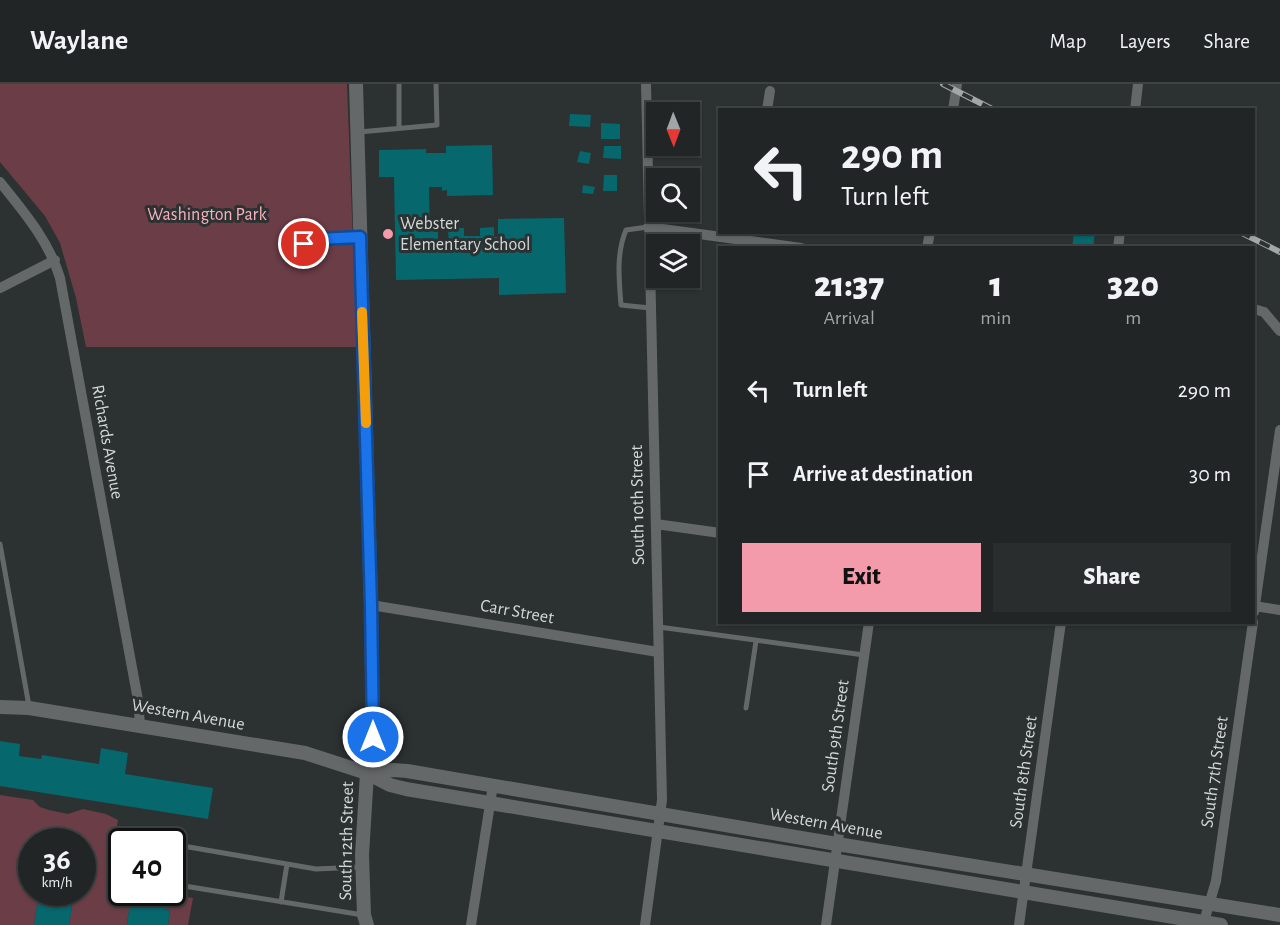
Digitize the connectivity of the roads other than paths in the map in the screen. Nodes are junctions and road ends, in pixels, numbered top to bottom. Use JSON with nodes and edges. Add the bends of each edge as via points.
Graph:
{"nodes":[{"id":1,"x":356,"y":84,"type":"edge"},
{"id":2,"x":399,"y":84,"type":"edge"},
{"id":3,"x":436,"y":84,"type":"edge"},
{"id":4,"x":645,"y":84,"type":"edge"},
{"id":5,"x":957,"y":84,"type":"edge"},
{"id":6,"x":1138,"y":84,"type":"edge"},
{"id":7,"x":770,"y":91,"type":"dead end"},
{"id":8,"x":767,"y":108,"type":"edge"},
{"id":9,"x":953,"y":108,"type":"edge"},
{"id":10,"x":1136,"y":108,"type":"edge"},
{"id":11,"x":399,"y":128,"type":"junction"},
{"id":12,"x":357,"y":132,"type":"junction"},
{"id":13,"x":0,"y":182,"type":"edge"},
{"id":14,"x":648,"y":228,"type":"junction"},
{"id":15,"x":718,"y":234,"type":"edge"},
{"id":16,"x":722,"y":234,"type":"edge"},
{"id":17,"x":747,"y":236,"type":"edge"},
{"id":18,"x":360,"y":237,"type":"junction"},
{"id":19,"x":304,"y":244,"type":"dead end"},
{"id":20,"x":792,"y":246,"type":"edge"},
{"id":21,"x":55,"y":260,"type":"junction"},
{"id":22,"x":0,"y":288,"type":"edge"},
{"id":23,"x":650,"y":308,"type":"junction"},
{"id":24,"x":1255,"y":309,"type":"edge"},
{"id":25,"x":1280,"y":331,"type":"edge"},
{"id":26,"x":1280,"y":430,"type":"edge"},
{"id":27,"x":656,"y":524,"type":"junction"},
{"id":28,"x":718,"y":533,"type":"edge"},
{"id":29,"x":0,"y":544,"type":"edge"},
{"id":30,"x":1255,"y":601,"type":"edge"},
{"id":31,"x":371,"y":605,"type":"junction"},
{"id":32,"x":1255,"y":608,"type":"edge"},
{"id":33,"x":1280,"y":610,"type":"edge"},
{"id":34,"x":869,"y":624,"type":"edge"},
{"id":35,"x":1061,"y":624,"type":"edge"},
{"id":36,"x":1252,"y":624,"type":"edge"},
{"id":37,"x":657,"y":626,"type":"junction"},
{"id":38,"x":756,"y":641,"type":"junction"},
{"id":39,"x":658,"y":652,"type":"junction"},
{"id":40,"x":864,"y":655,"type":"junction"},
{"id":41,"x":0,"y":707,"type":"edge"},
{"id":42,"x":29,"y":708,"type":"junction"},
{"id":43,"x":746,"y":708,"type":"dead end"},
{"id":44,"x":140,"y":725,"type":"junction"},
{"id":45,"x":367,"y":773,"type":"junction"},
{"id":46,"x":493,"y":785,"type":"junction"},
{"id":47,"x":490,"y":804,"type":"junction"},
{"id":48,"x":660,"y":813,"type":"junction"},
{"id":49,"x":659,"y":832,"type":"junction"},
{"id":50,"x":837,"y":844,"type":"junction"},
{"id":51,"x":186,"y":847,"type":"edge"},
{"id":52,"x":835,"y":861,"type":"junction"},
{"id":53,"x":286,"y":864,"type":"junction"},
{"id":54,"x":362,"y":867,"type":"junction"},
{"id":55,"x":1026,"y":874,"type":"junction"},
{"id":56,"x":186,"y":886,"type":"edge"},
{"id":57,"x":1024,"y":892,"type":"junction"},
{"id":58,"x":280,"y":902,"type":"junction"},
{"id":59,"x":1210,"y":904,"type":"junction"},
{"id":60,"x":1280,"y":915,"type":"edge"},
{"id":61,"x":365,"y":920,"type":"edge"},
{"id":62,"x":1203,"y":924,"type":"edge"},
{"id":63,"x":471,"y":925,"type":"edge"},
{"id":64,"x":645,"y":925,"type":"edge"},
{"id":65,"x":826,"y":925,"type":"edge"},
{"id":66,"x":1019,"y":925,"type":"edge"},
{"id":67,"x":1221,"y":925,"type":"edge"}],
"edges":[{"from":1,"to":12,"type":"street","name":"South 12th Street"},
{"from":2,"to":11,"type":"lane"},
{"from":3,"to":11,"type":"lane","via":[[437,125]]},
{"from":4,"to":14,"type":"street","name":"South 10th Street"},
{"from":5,"to":9,"type":"street"},
{"from":6,"to":10,"type":"street"},
{"from":7,"to":8,"type":"street"},
{"from":11,"to":12,"type":"lane"},
{"from":12,"to":18,"type":"street","name":"South 12th Street"},
{"from":13,"to":21,"type":"street","name":"Richards Avenue"},
{"from":14,"to":15,"type":"street"},
{"from":14,"to":23,"type":"street","name":"South 10th Street"},
{"from":14,"to":23,"type":"lane","via":[[626,230],[620,246],[619,274],[621,305]]},
{"from":16,"to":17,"type":"street"},
{"from":17,"to":20,"type":"street"},
{"from":18,"to":19,"type":"lane","via":[[318,239]]},
{"from":18,"to":31,"type":"street","name":"South 12th Street"},
{"from":21,"to":22,"type":"street"},
{"from":21,"to":44,"type":"street","name":"Richards Avenue"},
{"from":23,"to":27,"type":"street","name":"South 10th Street"},
{"from":24,"to":25,"type":"street","via":[[1264,312]]},
{"from":26,"to":30,"type":"street"},
{"from":27,"to":28,"type":"street"},
{"from":27,"to":37,"type":"street","name":"South 10th Street"},
{"from":29,"to":42,"type":"lane"},
{"from":31,"to":39,"type":"street","name":"Carr Street"},
{"from":31,"to":45,"type":"street","name":"South 12th Street","via":[[373,737]]},
{"from":32,"to":33,"type":"street"},
{"from":34,"to":40,"type":"street","name":"South 9th Street"},
{"from":35,"to":55,"type":"street","name":"South 8th Street"},
{"from":36,"to":59,"type":"street","name":"South 7th Street"},
{"from":37,"to":38,"type":"lane"},
{"from":37,"to":39,"type":"street","name":"South 10th Street"},
{"from":38,"to":40,"type":"lane"},
{"from":38,"to":43,"type":"lane"},
{"from":39,"to":48,"type":"street","name":"South 10th Street"},
{"from":40,"to":50,"type":"street","name":"South 9th Street"},
{"from":41,"to":42,"type":"street","name":"Western Avenue"},
{"from":42,"to":44,"type":"street","name":"Western Avenue"},
{"from":44,"to":45,"type":"street","name":"Western Avenue","via":[[305,753]]},
{"from":45,"to":46,"type":"street","name":"Western Avenue","via":[[407,771]]},
{"from":45,"to":47,"type":"street","name":"Western Avenue","via":[[390,785]]},
{"from":45,"to":54,"type":"street","name":"South 12th Street"},
{"from":46,"to":47,"type":"street"},
{"from":46,"to":48,"type":"street","name":"Western Avenue"},
{"from":47,"to":49,"type":"street","name":"Western Avenue"},
{"from":47,"to":63,"type":"street"},
{"from":48,"to":49,"type":"street","name":"South 10th Street"},
{"from":48,"to":50,"type":"street","name":"Western Avenue"},
{"from":49,"to":52,"type":"street","name":"Western Avenue"},
{"from":49,"to":64,"type":"street","name":"South 10th Street"},
{"from":50,"to":52,"type":"street","name":"South 9th Street"},
{"from":50,"to":55,"type":"street","name":"Western Avenue"},
{"from":51,"to":53,"type":"lane"},
{"from":52,"to":57,"type":"street","name":"Western Avenue"},
{"from":52,"to":65,"type":"street","name":"South 9th Street"},
{"from":53,"to":54,"type":"lane","via":[[316,869]]},
{"from":53,"to":58,"type":"lane"},
{"from":54,"to":61,"type":"street","name":"South 12th Street"},
{"from":55,"to":57,"type":"street","name":"South 8th Street"},
{"from":55,"to":59,"type":"street","name":"Western Avenue"},
{"from":56,"to":58,"type":"lane"},
{"from":57,"to":62,"type":"street","name":"Western Avenue"},
{"from":57,"to":66,"type":"street","name":"South 8th Street"},
{"from":58,"to":61,"type":"lane"},
{"from":59,"to":60,"type":"street","name":"Western Avenue"},
{"from":59,"to":62,"type":"street","name":"South 7th Street"},
{"from":62,"to":67,"type":"street","name":"Western Avenue"}]}
